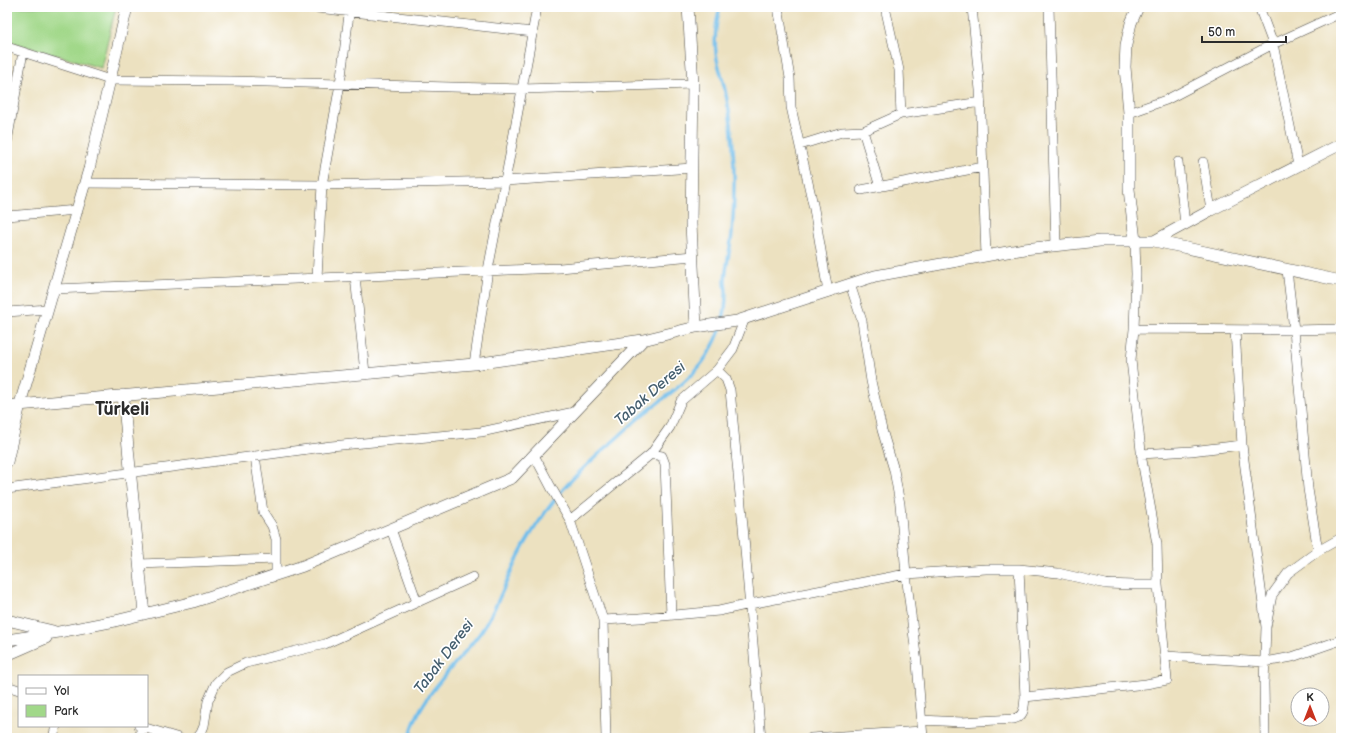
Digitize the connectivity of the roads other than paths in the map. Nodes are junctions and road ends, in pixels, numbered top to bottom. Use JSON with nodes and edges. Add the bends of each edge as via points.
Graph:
{"nodes":[{"id":1,"x":127,"y":7,"type":"edge"},
{"id":2,"x":308,"y":7,"type":"edge"},
{"id":3,"x":537,"y":7,"type":"edge"},
{"id":4,"x":688,"y":7,"type":"edge"},
{"id":5,"x":778,"y":7,"type":"edge"},
{"id":6,"x":885,"y":7,"type":"edge"},
{"id":7,"x":972,"y":7,"type":"edge"},
{"id":8,"x":1049,"y":7,"type":"edge"},
{"id":9,"x":1259,"y":7,"type":"edge"},
{"id":10,"x":1139,"y":8,"type":"edge"},
{"id":11,"x":350,"y":9,"type":"edge"},
{"id":12,"x":1341,"y":13,"type":"edge"},
{"id":13,"x":533,"y":32,"type":"junction"},
{"id":14,"x":1273,"y":44,"type":"junction"},
{"id":15,"x":7,"y":47,"type":"edge"},
{"id":16,"x":23,"y":52,"type":"junction"},
{"id":17,"x":110,"y":80,"type":"junction"},
{"id":18,"x":340,"y":84,"type":"junction"},
{"id":19,"x":693,"y":84,"type":"junction"},
{"id":20,"x":522,"y":89,"type":"junction"},
{"id":21,"x":980,"y":102,"type":"junction"},
{"id":22,"x":1129,"y":113,"type":"junction"},
{"id":23,"x":901,"y":114,"type":"junction"},
{"id":24,"x":863,"y":131,"type":"junction"},
{"id":25,"x":7,"y":142,"type":"edge"},
{"id":26,"x":1341,"y":144,"type":"edge"},
{"id":27,"x":800,"y":145,"type":"junction"},
{"id":28,"x":1178,"y":162,"type":"dead end"},
{"id":29,"x":1203,"y":162,"type":"dead end"},
{"id":30,"x":1298,"y":165,"type":"junction"},
{"id":31,"x":983,"y":167,"type":"junction"},
{"id":32,"x":692,"y":168,"type":"junction"},
{"id":33,"x":505,"y":181,"type":"junction"},
{"id":34,"x":85,"y":183,"type":"junction"},
{"id":35,"x":322,"y":185,"type":"junction"},
{"id":36,"x":880,"y":186,"type":"junction"},
{"id":37,"x":861,"y":190,"type":"dead end"},
{"id":38,"x":77,"y":210,"type":"junction"},
{"id":39,"x":1211,"y":210,"type":"junction"},
{"id":40,"x":7,"y":216,"type":"edge"},
{"id":41,"x":1185,"y":224,"type":"junction"},
{"id":42,"x":1135,"y":241,"type":"junction"},
{"id":43,"x":1154,"y":241,"type":"junction"},
{"id":44,"x":1056,"y":246,"type":"junction"},
{"id":45,"x":693,"y":256,"type":"junction"},
{"id":46,"x":986,"y":256,"type":"junction"},
{"id":47,"x":488,"y":270,"type":"junction"},
{"id":48,"x":1287,"y":270,"type":"junction"},
{"id":49,"x":355,"y":276,"type":"junction"},
{"id":50,"x":317,"y":278,"type":"junction"},
{"id":51,"x":1341,"y":281,"type":"edge"},
{"id":52,"x":850,"y":284,"type":"junction"},
{"id":53,"x":54,"y":289,"type":"junction"},
{"id":54,"x":828,"y":292,"type":"junction"},
{"id":55,"x":48,"y":310,"type":"junction"},
{"id":56,"x":7,"y":312,"type":"edge"},
{"id":57,"x":741,"y":320,"type":"junction"},
{"id":58,"x":701,"y":326,"type":"junction"},
{"id":59,"x":1341,"y":329,"type":"edge"},
{"id":60,"x":1134,"y":330,"type":"junction"},
{"id":61,"x":1235,"y":330,"type":"junction"},
{"id":62,"x":1294,"y":330,"type":"junction"},
{"id":63,"x":643,"y":340,"type":"junction"},
{"id":64,"x":474,"y":364,"type":"junction"},
{"id":65,"x":717,"y":370,"type":"junction"},
{"id":66,"x":365,"y":373,"type":"junction"},
{"id":67,"x":123,"y":395,"type":"junction"},
{"id":68,"x":20,"y":404,"type":"junction"},
{"id":69,"x":7,"y":406,"type":"edge"},
{"id":70,"x":574,"y":412,"type":"junction"},
{"id":71,"x":1242,"y":445,"type":"junction"},
{"id":72,"x":651,"y":454,"type":"junction"},
{"id":73,"x":1141,"y":454,"type":"junction"},
{"id":74,"x":534,"y":455,"type":"junction"},
{"id":75,"x":255,"y":456,"type":"junction"},
{"id":76,"x":7,"y":462,"type":"edge"},
{"id":77,"x":130,"y":472,"type":"junction"},
{"id":78,"x":7,"y":489,"type":"edge"},
{"id":79,"x":570,"y":520,"type":"junction"},
{"id":80,"x":391,"y":529,"type":"junction"},
{"id":81,"x":1341,"y":538,"type":"edge"},
{"id":82,"x":1318,"y":551,"type":"junction"},
{"id":83,"x":276,"y":559,"type":"junction"},
{"id":84,"x":139,"y":564,"type":"junction"},
{"id":85,"x":1019,"y":569,"type":"junction"},
{"id":86,"x":906,"y":574,"type":"junction"},
{"id":87,"x":276,"y":575,"type":"junction"},
{"id":88,"x":473,"y":577,"type":"dead end"},
{"id":89,"x":1158,"y":585,"type":"junction"},
{"id":90,"x":417,"y":602,"type":"junction"},
{"id":91,"x":750,"y":604,"type":"junction"},
{"id":92,"x":144,"y":614,"type":"junction"},
{"id":93,"x":671,"y":616,"type":"junction"},
{"id":94,"x":7,"y":620,"type":"edge"},
{"id":95,"x":603,"y":620,"type":"junction"},
{"id":96,"x":1266,"y":627,"type":"junction"},
{"id":97,"x":59,"y":632,"type":"junction"},
{"id":98,"x":7,"y":640,"type":"edge"},
{"id":99,"x":1341,"y":640,"type":"edge"},
{"id":100,"x":7,"y":654,"type":"edge"},
{"id":101,"x":1166,"y":656,"type":"junction"},
{"id":102,"x":1265,"y":662,"type":"junction"},
{"id":103,"x":7,"y":686,"type":"edge"},
{"id":104,"x":18,"y":690,"type":"edge"},
{"id":105,"x":1025,"y":697,"type":"junction"},
{"id":106,"x":921,"y":720,"type":"junction"},
{"id":107,"x":56,"y":727,"type":"edge"},
{"id":108,"x":140,"y":727,"type":"edge"},
{"id":109,"x":143,"y":727,"type":"edge"},
{"id":110,"x":922,"y":735,"type":"edge"},
{"id":111,"x":53,"y":738,"type":"edge"},
{"id":112,"x":139,"y":738,"type":"edge"},
{"id":113,"x":179,"y":738,"type":"edge"},
{"id":114,"x":197,"y":738,"type":"edge"},
{"id":115,"x":606,"y":738,"type":"edge"},
{"id":116,"x":762,"y":738,"type":"edge"},
{"id":117,"x":811,"y":738,"type":"edge"},
{"id":118,"x":1265,"y":738,"type":"edge"}],
"edges":[{"from":1,"to":17,"type":"street"},
{"from":2,"to":11,"type":"street"},
{"from":3,"to":13,"type":"street"},
{"from":4,"to":19,"type":"street"},
{"from":5,"to":27,"type":"street","via":[[790,78],[791,107]]},
{"from":6,"to":23,"type":"street","via":[[899,70]]},
{"from":7,"to":21,"type":"street"},
{"from":8,"to":44,"type":"street"},
{"from":9,"to":14,"type":"street"},
{"from":10,"to":22,"type":"street","via":[[1131,22],[1126,46]]},
{"from":11,"to":13,"type":"street"},
{"from":11,"to":18,"type":"street"},
{"from":12,"to":14,"type":"street"},
{"from":13,"to":20,"type":"street"},
{"from":14,"to":22,"type":"street","via":[[1166,100]]},
{"from":14,"to":30,"type":"street"},
{"from":15,"to":16,"type":"street"},
{"from":16,"to":17,"type":"street"},
{"from":16,"to":25,"type":"street"},
{"from":17,"to":18,"type":"street"},
{"from":17,"to":34,"type":"street"},
{"from":18,"to":20,"type":"street"},
{"from":18,"to":35,"type":"street"},
{"from":19,"to":20,"type":"street"},
{"from":19,"to":32,"type":"street"},
{"from":20,"to":33,"type":"street"},
{"from":21,"to":23,"type":"street"},
{"from":21,"to":31,"type":"street"},
{"from":22,"to":42,"type":"street","via":[[1129,189]]},
{"from":23,"to":24,"type":"street"},
{"from":24,"to":27,"type":"street","via":[[842,132]]},
{"from":24,"to":36,"type":"street"},
{"from":26,"to":30,"type":"street"},
{"from":27,"to":54,"type":"street"},
{"from":28,"to":41,"type":"street"},
{"from":29,"to":39,"type":"street"},
{"from":30,"to":39,"type":"street"},
{"from":31,"to":36,"type":"street"},
{"from":31,"to":46,"type":"street"},
{"from":32,"to":33,"type":"street"},
{"from":32,"to":45,"type":"street"},
{"from":33,"to":35,"type":"street"},
{"from":33,"to":47,"type":"street"},
{"from":34,"to":35,"type":"street"},
{"from":34,"to":38,"type":"street"},
{"from":35,"to":50,"type":"street"},
{"from":36,"to":37,"type":"street"},
{"from":38,"to":40,"type":"street"},
{"from":38,"to":53,"type":"street"},
{"from":39,"to":41,"type":"street"},
{"from":41,"to":43,"type":"street"},
{"from":42,"to":43,"type":"street"},
{"from":42,"to":44,"type":"street","via":[[1100,241]]},
{"from":42,"to":60,"type":"street"},
{"from":43,"to":48,"type":"street"},
{"from":44,"to":46,"type":"street"},
{"from":45,"to":47,"type":"street","via":[[560,268]]},
{"from":45,"to":58,"type":"street"},
{"from":46,"to":52,"type":"street","via":[[875,276]]},
{"from":47,"to":49,"type":"street"},
{"from":47,"to":64,"type":"street"},
{"from":48,"to":51,"type":"street"},
{"from":48,"to":62,"type":"street"},
{"from":49,"to":50,"type":"street"},
{"from":49,"to":66,"type":"street"},
{"from":50,"to":53,"type":"street"},
{"from":52,"to":54,"type":"street"},
{"from":52,"to":86,"type":"street","via":[[862,321],[871,381],[894,470],[900,504]]},
{"from":53,"to":55,"type":"street"},
{"from":54,"to":57,"type":"street"},
{"from":55,"to":56,"type":"street"},
{"from":55,"to":68,"type":"street"},
{"from":57,"to":58,"type":"street"},
{"from":57,"to":65,"type":"street","via":[[733,349]]},
{"from":58,"to":63,"type":"street"},
{"from":59,"to":62,"type":"street"},
{"from":60,"to":61,"type":"street"},
{"from":60,"to":73,"type":"street","via":[[1131,360]]},
{"from":61,"to":62,"type":"street"},
{"from":61,"to":71,"type":"street"},
{"from":62,"to":82,"type":"street","via":[[1308,489]]},
{"from":63,"to":64,"type":"street"},
{"from":63,"to":70,"type":"street"},
{"from":64,"to":66,"type":"street"},
{"from":65,"to":72,"type":"street","via":[[681,401],[670,427]]},
{"from":65,"to":91,"type":"street","via":[[726,379],[730,390]]},
{"from":66,"to":67,"type":"street"},
{"from":67,"to":68,"type":"street"},
{"from":67,"to":77,"type":"street"},
{"from":68,"to":69,"type":"street"},
{"from":68,"to":76,"type":"street"},
{"from":70,"to":74,"type":"street"},
{"from":70,"to":75,"type":"street","via":[[480,432]]},
{"from":71,"to":73,"type":"street","via":[[1191,452]]},
{"from":71,"to":96,"type":"street"},
{"from":72,"to":79,"type":"street"},
{"from":72,"to":93,"type":"street","via":[[662,456],[665,464]]},
{"from":73,"to":89,"type":"street","via":[[1157,544]]},
{"from":74,"to":79,"type":"street"},
{"from":74,"to":80,"type":"street","via":[[512,478]]},
{"from":75,"to":77,"type":"street"},
{"from":75,"to":83,"type":"street","via":[[263,512],[272,526],[276,539]]},
{"from":77,"to":78,"type":"street"},
{"from":77,"to":84,"type":"street"},
{"from":79,"to":95,"type":"street"},
{"from":80,"to":87,"type":"street"},
{"from":80,"to":90,"type":"street"},
{"from":81,"to":82,"type":"street"},
{"from":82,"to":96,"type":"street","via":[[1288,573],[1272,595]]},
{"from":83,"to":84,"type":"street"},
{"from":83,"to":87,"type":"street"},
{"from":84,"to":92,"type":"street"},
{"from":85,"to":86,"type":"street"},
{"from":85,"to":89,"type":"street","via":[[1058,573],[1106,584]]},
{"from":85,"to":105,"type":"street"},
{"from":86,"to":91,"type":"street"},
{"from":86,"to":106,"type":"street"},
{"from":87,"to":92,"type":"street","via":[[193,602]]},
{"from":88,"to":90,"type":"street"},
{"from":89,"to":101,"type":"street"},
{"from":90,"to":114,"type":"street","via":[[325,644],[246,663],[227,672],[216,683],[208,701],[204,726]]},
{"from":91,"to":93,"type":"street","via":[[719,611]]},
{"from":91,"to":116,"type":"street"},
{"from":92,"to":97,"type":"street"},
{"from":93,"to":95,"type":"street"},
{"from":94,"to":97,"type":"street"},
{"from":95,"to":115,"type":"street"},
{"from":96,"to":102,"type":"street"},
{"from":97,"to":98,"type":"street"},
{"from":97,"to":100,"type":"street"},
{"from":99,"to":102,"type":"street"},
{"from":101,"to":102,"type":"street"},
{"from":101,"to":105,"type":"street","via":[[1168,680]]},
{"from":102,"to":118,"type":"street"},
{"from":103,"to":104,"type":"street"},
{"from":105,"to":106,"type":"street","via":[[1023,712],[1014,719],[962,722]]},
{"from":106,"to":110,"type":"street"},
{"from":107,"to":111,"type":"street"},
{"from":108,"to":112,"type":"street"},
{"from":109,"to":113,"type":"street"},
{"from":110,"to":117,"type":"street"}]}
